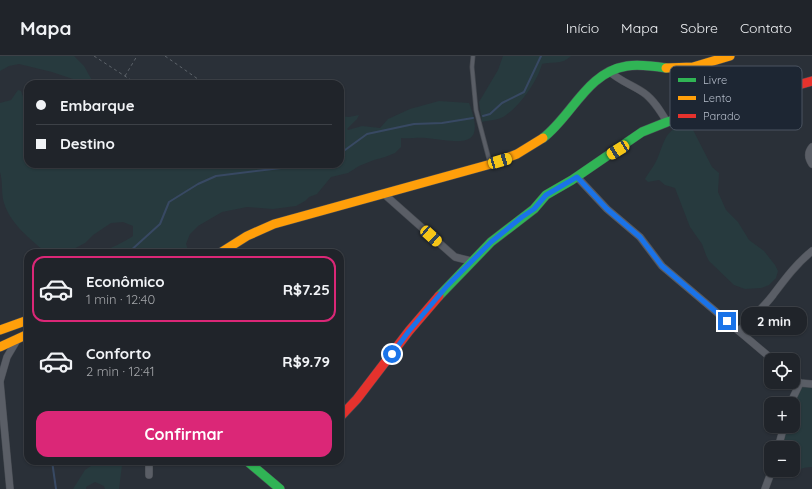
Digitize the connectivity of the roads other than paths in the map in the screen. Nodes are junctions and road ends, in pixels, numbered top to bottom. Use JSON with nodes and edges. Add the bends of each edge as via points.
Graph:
{"nodes":[{"id":1,"x":473,"y":56,"type":"edge"},
{"id":2,"x":730,"y":56,"type":"edge"},
{"id":3,"x":694,"y":66,"type":"edge"},
{"id":4,"x":670,"y":67,"type":"edge"},
{"id":5,"x":609,"y":71,"type":"junction"},
{"id":6,"x":812,"y":81,"type":"edge"},
{"id":7,"x":802,"y":84,"type":"edge"},
{"id":8,"x":670,"y":121,"type":"edge"},
{"id":9,"x":667,"y":122,"type":"junction"},
{"id":10,"x":812,"y":147,"type":"edge"},
{"id":11,"x":491,"y":164,"type":"junction"},
{"id":12,"x":812,"y":164,"type":"edge"},
{"id":13,"x":577,"y":177,"type":"junction"},
{"id":14,"x":384,"y":194,"type":"junction"},
{"id":15,"x":226,"y":249,"type":"edge"},
{"id":16,"x":812,"y":251,"type":"edge"},
{"id":17,"x":471,"y":262,"type":"junction"},
{"id":18,"x":24,"y":321,"type":"edge"},
{"id":19,"x":0,"y":330,"type":"edge"},
{"id":20,"x":739,"y":331,"type":"junction"},
{"id":21,"x":24,"y":336,"type":"edge"},
{"id":22,"x":17,"y":340,"type":"junction"},
{"id":23,"x":0,"y":348,"type":"edge"},
{"id":24,"x":765,"y":353,"type":"edge"},
{"id":25,"x":0,"y":382,"type":"edge"},
{"id":26,"x":800,"y":383,"type":"edge"},
{"id":27,"x":812,"y":384,"type":"edge"},
{"id":28,"x":344,"y":414,"type":"edge"},
{"id":29,"x":149,"y":465,"type":"edge"},
{"id":30,"x":253,"y":465,"type":"edge"},
{"id":31,"x":149,"y":475,"type":"dead end"},
{"id":32,"x":769,"y":477,"type":"edge"},
{"id":33,"x":10,"y":489,"type":"edge"},
{"id":34,"x":280,"y":489,"type":"edge"},
{"id":35,"x":765,"y":489,"type":"edge"}],
"edges":[{"from":1,"to":11,"type":"lane","via":[[476,110]]},
{"from":2,"to":3,"type":"street"},
{"from":4,"to":5,"type":"street","via":[[632,64]]},
{"from":5,"to":9,"type":"street","via":[[645,93],[659,108]]},
{"from":5,"to":11,"type":"street","via":[[590,86],[556,127],[541,140],[517,155]]},
{"from":6,"to":7,"type":"street"},
{"from":8,"to":9,"type":"street"},
{"from":9,"to":13,"type":"street","via":[[642,132]]},
{"from":10,"to":12,"type":"street","via":[[808,156]]},
{"from":11,"to":14,"type":"street"},
{"from":13,"to":17,"type":"street","via":[[546,195],[534,209],[491,242]]},
{"from":13,"to":20,"type":"street","via":[[607,209],[640,237],[662,266]]},
{"from":14,"to":15,"type":"street","via":[[274,224],[246,236]]},
{"from":14,"to":17,"type":"street","via":[[455,257]]},
{"from":16,"to":20,"type":"street","via":[[789,273],[772,296]]},
{"from":17,"to":28,"type":"street","via":[[409,331]]},
{"from":18,"to":19,"type":"street"},
{"from":20,"to":24,"type":"street"},
{"from":21,"to":22,"type":"street"},
{"from":22,"to":23,"type":"street"},
{"from":22,"to":25,"type":"street","via":[[7,357]]},
{"from":25,"to":33,"type":"street"},
{"from":26,"to":27,"type":"street"},
{"from":29,"to":31,"type":"street"},
{"from":30,"to":34,"type":"street"},
{"from":32,"to":35,"type":"street"}]}
